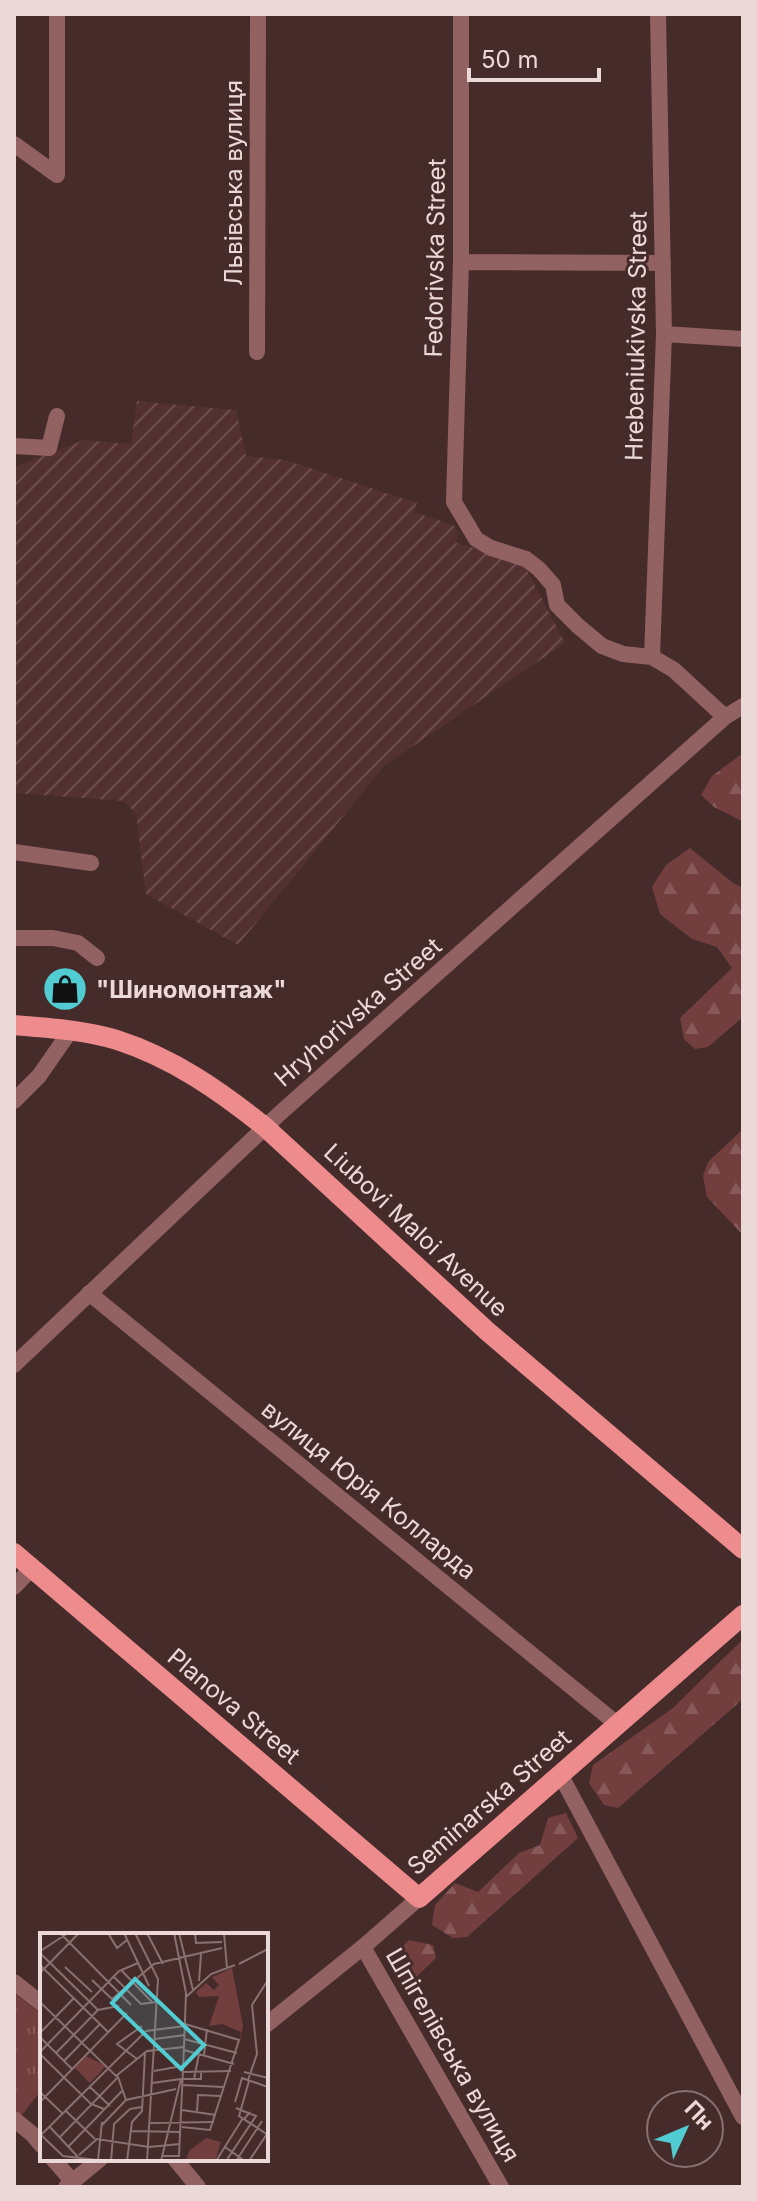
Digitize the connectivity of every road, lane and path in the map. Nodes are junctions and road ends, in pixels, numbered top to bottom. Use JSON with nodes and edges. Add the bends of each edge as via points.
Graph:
{"nodes":[{"id":1,"x":57,"y":14,"type":"edge"},
{"id":2,"x":258,"y":14,"type":"edge"},
{"id":3,"x":461,"y":14,"type":"edge"},
{"id":4,"x":658,"y":14,"type":"edge"},
{"id":5,"x":14,"y":144,"type":"edge"},
{"id":6,"x":461,"y":262,"type":"junction"},
{"id":7,"x":663,"y":263,"type":"junction"},
{"id":8,"x":664,"y":334,"type":"junction"},
{"id":9,"x":743,"y":339,"type":"edge"},
{"id":10,"x":257,"y":352,"type":"dead end"},
{"id":11,"x":57,"y":416,"type":"dead end"},
{"id":12,"x":14,"y":446,"type":"edge"},
{"id":13,"x":652,"y":657,"type":"junction"},
{"id":14,"x":743,"y":706,"type":"edge"},
{"id":15,"x":725,"y":717,"type":"junction"},
{"id":16,"x":14,"y":852,"type":"edge"},
{"id":17,"x":91,"y":863,"type":"dead end"},
{"id":18,"x":14,"y":938,"type":"edge"},
{"id":19,"x":97,"y":958,"type":"dead end"},
{"id":20,"x":14,"y":1025,"type":"edge"},
{"id":21,"x":71,"y":1030,"type":"junction"},
{"id":22,"x":14,"y":1101,"type":"edge"},
{"id":23,"x":265,"y":1127,"type":"junction"},
{"id":24,"x":89,"y":1293,"type":"junction"},
{"id":25,"x":14,"y":1365,"type":"edge"},
{"id":26,"x":743,"y":1549,"type":"edge"},
{"id":27,"x":14,"y":1553,"type":"edge"},
{"id":28,"x":32,"y":1568,"type":"junction"},
{"id":29,"x":14,"y":1587,"type":"edge"},
{"id":30,"x":743,"y":1615,"type":"edge"},
{"id":31,"x":617,"y":1724,"type":"junction"},
{"id":32,"x":560,"y":1774,"type":"junction"},
{"id":33,"x":419,"y":1898,"type":"junction"},
{"id":34,"x":363,"y":1947,"type":"junction"},
{"id":35,"x":14,"y":1982,"type":"edge"},
{"id":36,"x":40,"y":2002,"type":"edge"},
{"id":37,"x":268,"y":2023,"type":"edge"},
{"id":38,"x":743,"y":2117,"type":"edge"},
{"id":39,"x":14,"y":2119,"type":"edge"},
{"id":40,"x":40,"y":2144,"type":"edge"},
{"id":41,"x":54,"y":2161,"type":"edge"},
{"id":42,"x":98,"y":2161,"type":"edge"},
{"id":43,"x":177,"y":2161,"type":"edge"},
{"id":44,"x":70,"y":2184,"type":"edge"},
{"id":45,"x":198,"y":2187,"type":"edge"},
{"id":46,"x":501,"y":2187,"type":"edge"}],
"edges":[{"from":1,"to":5,"type":"street","via":[[57,175]]},
{"from":2,"to":10,"type":"street","name":"Львівська вулиця"},
{"from":3,"to":6,"type":"street","name":"Fedorivska Street"},
{"from":4,"to":7,"type":"street","name":"Hrebeniukivska Street"},
{"from":6,"to":7,"type":"street"},
{"from":6,"to":13,"type":"street","name":"Fedorivska Street","via":[[454,502],[476,539],[539,569],[553,585],[557,605],[602,646]]},
{"from":7,"to":8,"type":"street","name":"Hrebeniukivska Street"},
{"from":8,"to":9,"type":"street"},
{"from":8,"to":13,"type":"street","name":"Hrebeniukivska Street"},
{"from":11,"to":12,"type":"street","via":[[49,448]]},
{"from":13,"to":15,"type":"street"},
{"from":14,"to":15,"type":"street","name":"Hryhorivska Street"},
{"from":15,"to":23,"type":"street","name":"Hryhorivska Street"},
{"from":16,"to":17,"type":"street"},
{"from":18,"to":19,"type":"street","via":[[78,943]]},
{"from":20,"to":21,"type":"main road","name":"Liubovi Maloi Avenue"},
{"from":21,"to":22,"type":"street"},
{"from":21,"to":23,"type":"main road","name":"Liubovi Maloi Avenue","via":[[158,1055]]},
{"from":23,"to":24,"type":"street","name":"Hryhorivska Street"},
{"from":23,"to":26,"type":"main road","name":"Liubovi Maloi Avenue","via":[[487,1331]]},
{"from":24,"to":25,"type":"street","name":"Hryhorivska Street"},
{"from":24,"to":31,"type":"street","name":"вулиця Юрія Колларда"},
{"from":27,"to":28,"type":"main road","name":"Planova Street"},
{"from":28,"to":29,"type":"street"},
{"from":28,"to":33,"type":"main road","name":"Planova Street"},
{"from":30,"to":31,"type":"main road","name":"Seminarska Street"},
{"from":31,"to":32,"type":"main road","name":"Seminarska Street"},
{"from":32,"to":33,"type":"main road","name":"Seminarska Street"},
{"from":32,"to":38,"type":"street"},
{"from":33,"to":34,"type":"street","name":"Seminarska Street"},
{"from":34,"to":37,"type":"street","name":"Seminarska Street"},
{"from":34,"to":46,"type":"street","name":"Шпігелівська вулиця"},
{"from":35,"to":36,"type":"street"},
{"from":39,"to":40,"type":"street"},
{"from":41,"to":44,"type":"street"},
{"from":42,"to":44,"type":"street"},
{"from":43,"to":45,"type":"street"}]}
